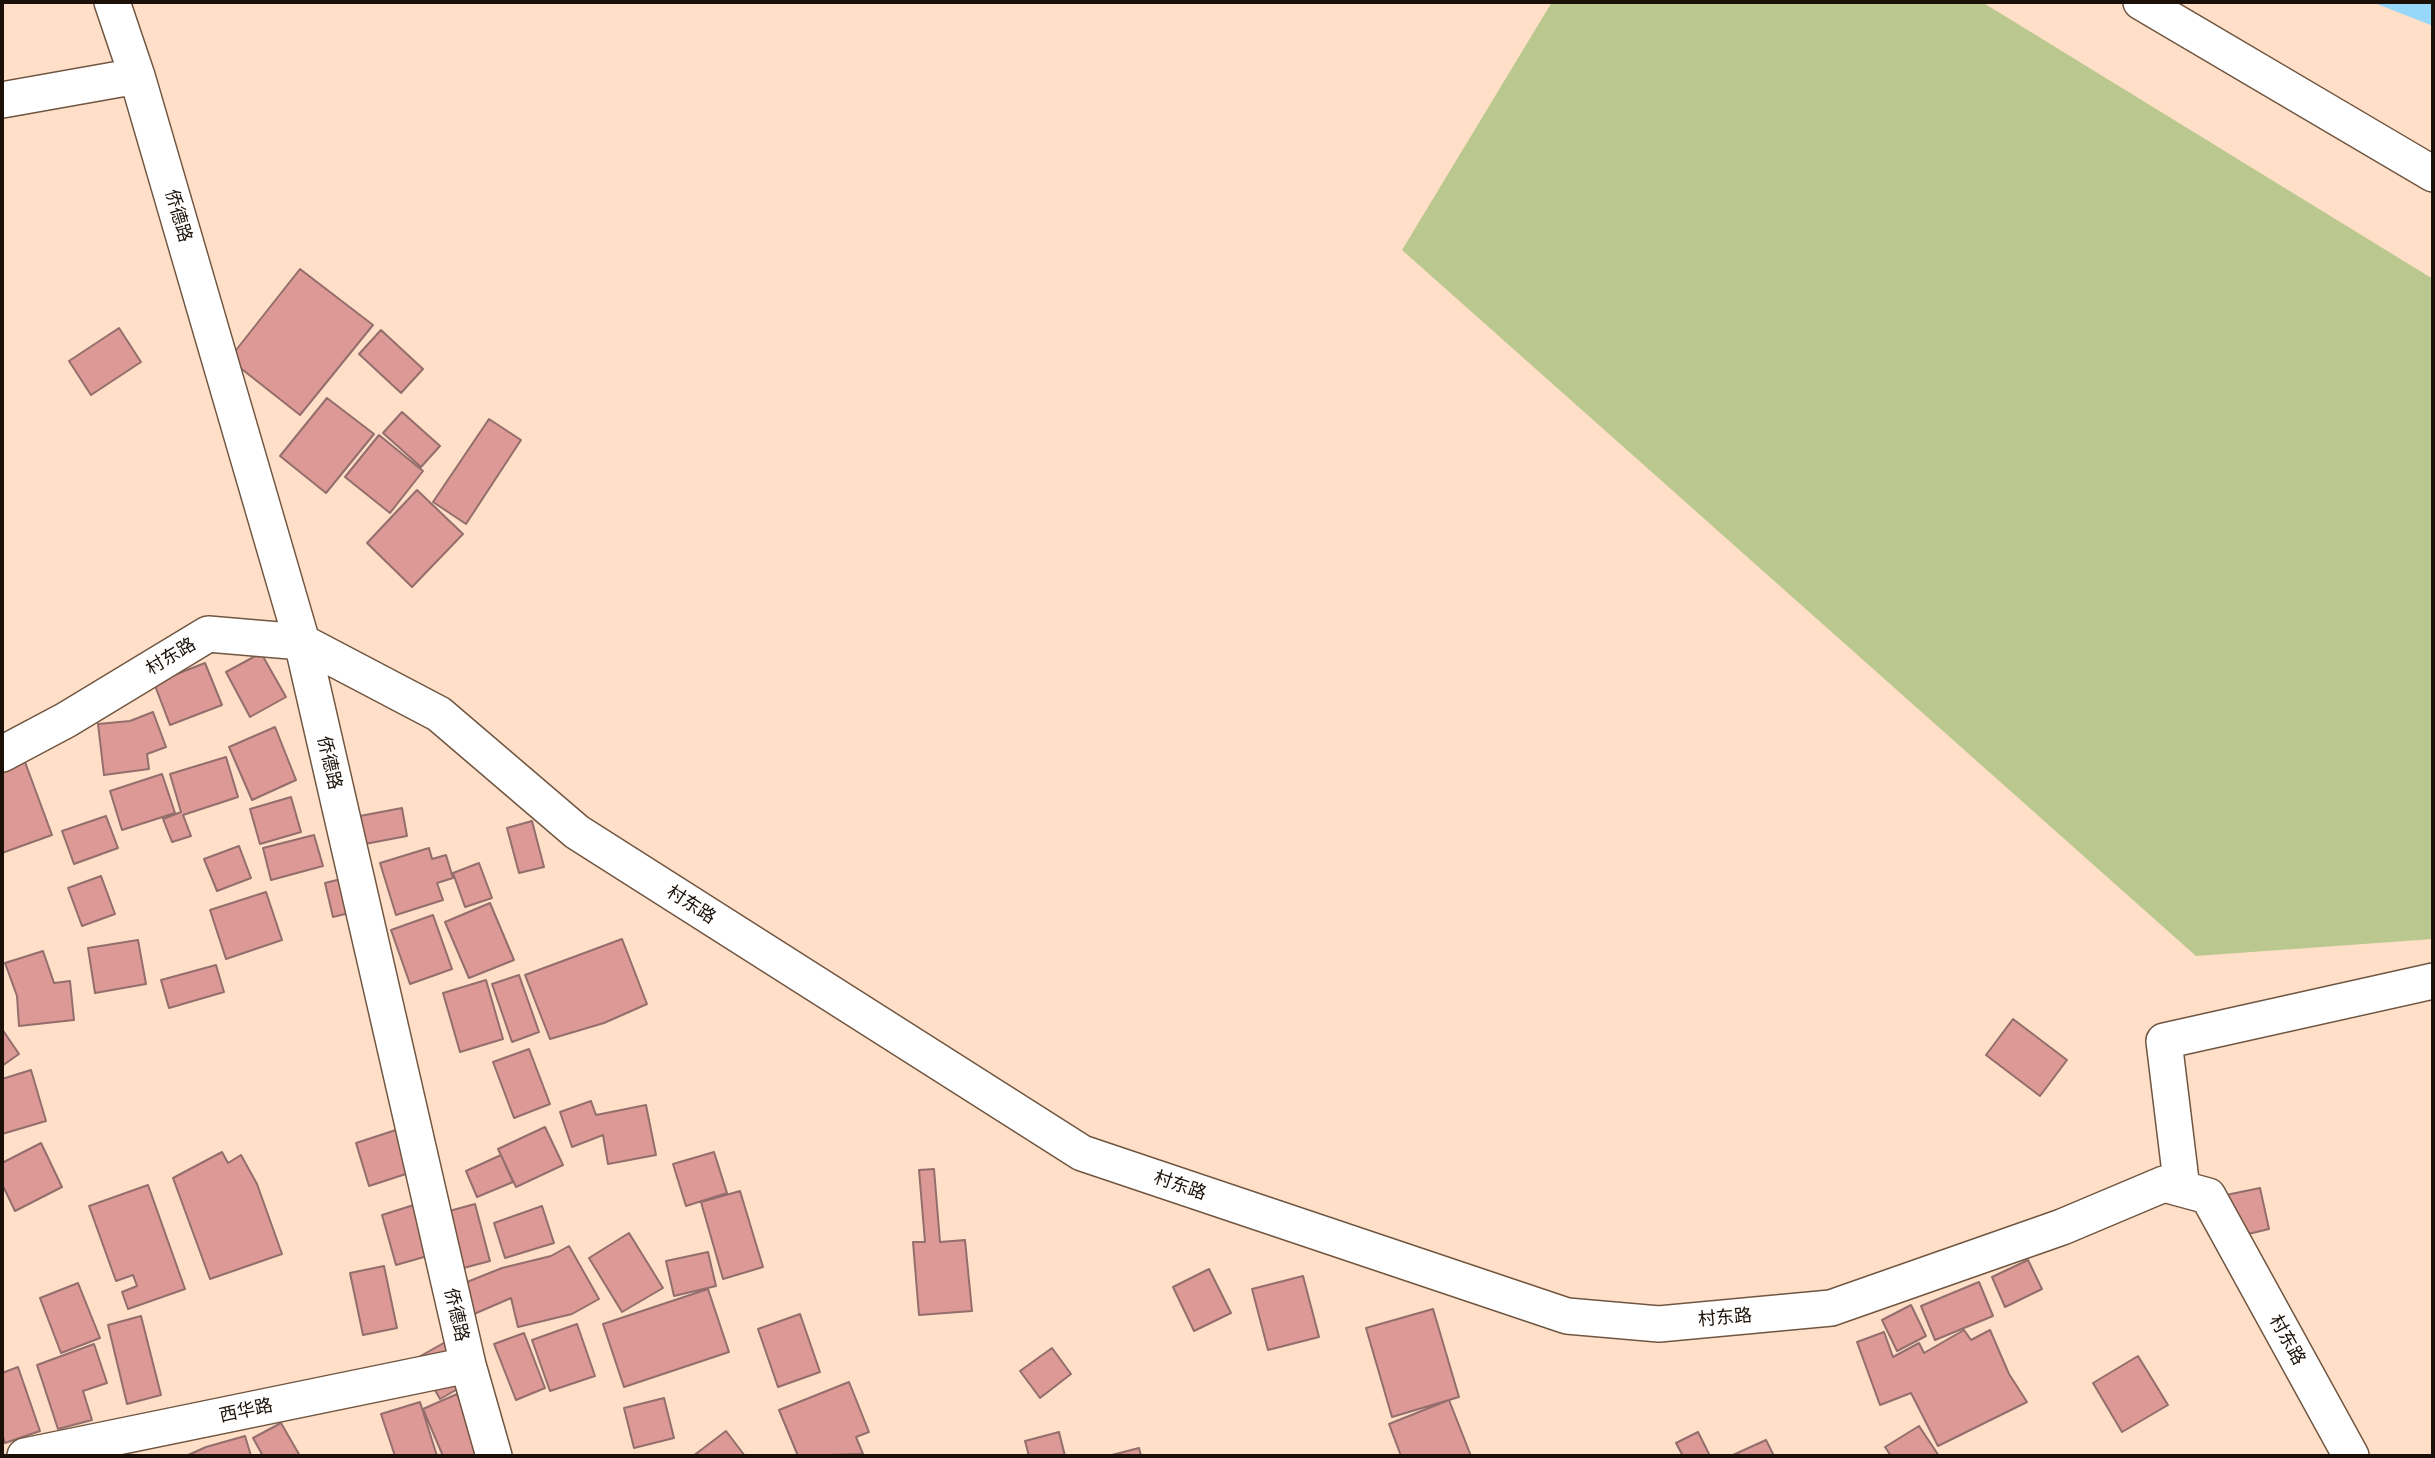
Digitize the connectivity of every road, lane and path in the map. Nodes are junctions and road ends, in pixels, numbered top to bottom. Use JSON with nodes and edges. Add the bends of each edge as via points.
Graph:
{"nodes":[{"id":1,"x":112,"y":2,"type":"edge"},
{"id":2,"x":2141,"y":2,"type":"edge"},
{"id":3,"x":137,"y":76,"type":"junction"},
{"id":4,"x":2,"y":100,"type":"edge"},
{"id":5,"x":2433,"y":174,"type":"edge"},
{"id":6,"x":302,"y":642,"type":"junction"},
{"id":7,"x":2,"y":754,"type":"edge"},
{"id":8,"x":2433,"y":981,"type":"edge"},
{"id":9,"x":2182,"y":1189,"type":"junction"},
{"id":10,"x":468,"y":1365,"type":"junction"},
{"id":11,"x":25,"y":1456,"type":"edge"},
{"id":12,"x":494,"y":1456,"type":"edge"},
{"id":13,"x":2351,"y":1456,"type":"edge"}],
"edges":[{"from":1,"to":3,"type":"street","name":"侨德路"},
{"from":2,"to":5,"type":"street"},
{"from":3,"to":4,"type":"street"},
{"from":3,"to":6,"type":"street","name":"侨德路"},
{"from":6,"to":7,"type":"street","name":"村东路","via":[[208,634]]},
{"from":6,"to":9,"type":"street","name":"村东路","via":[[439,714],[577,832],[1082,1153],[1567,1316],[1659,1324],[1831,1308],[2062,1227],[2164,1184]]},
{"from":6,"to":10,"type":"street","name":"侨德路"},
{"from":8,"to":9,"type":"street","via":[[2164,1041]]},
{"from":9,"to":13,"type":"street","name":"村东路","via":[[2208,1196]]},
{"from":10,"to":11,"type":"street","name":"西华路"},
{"from":10,"to":12,"type":"street","name":"侨德路"}]}
